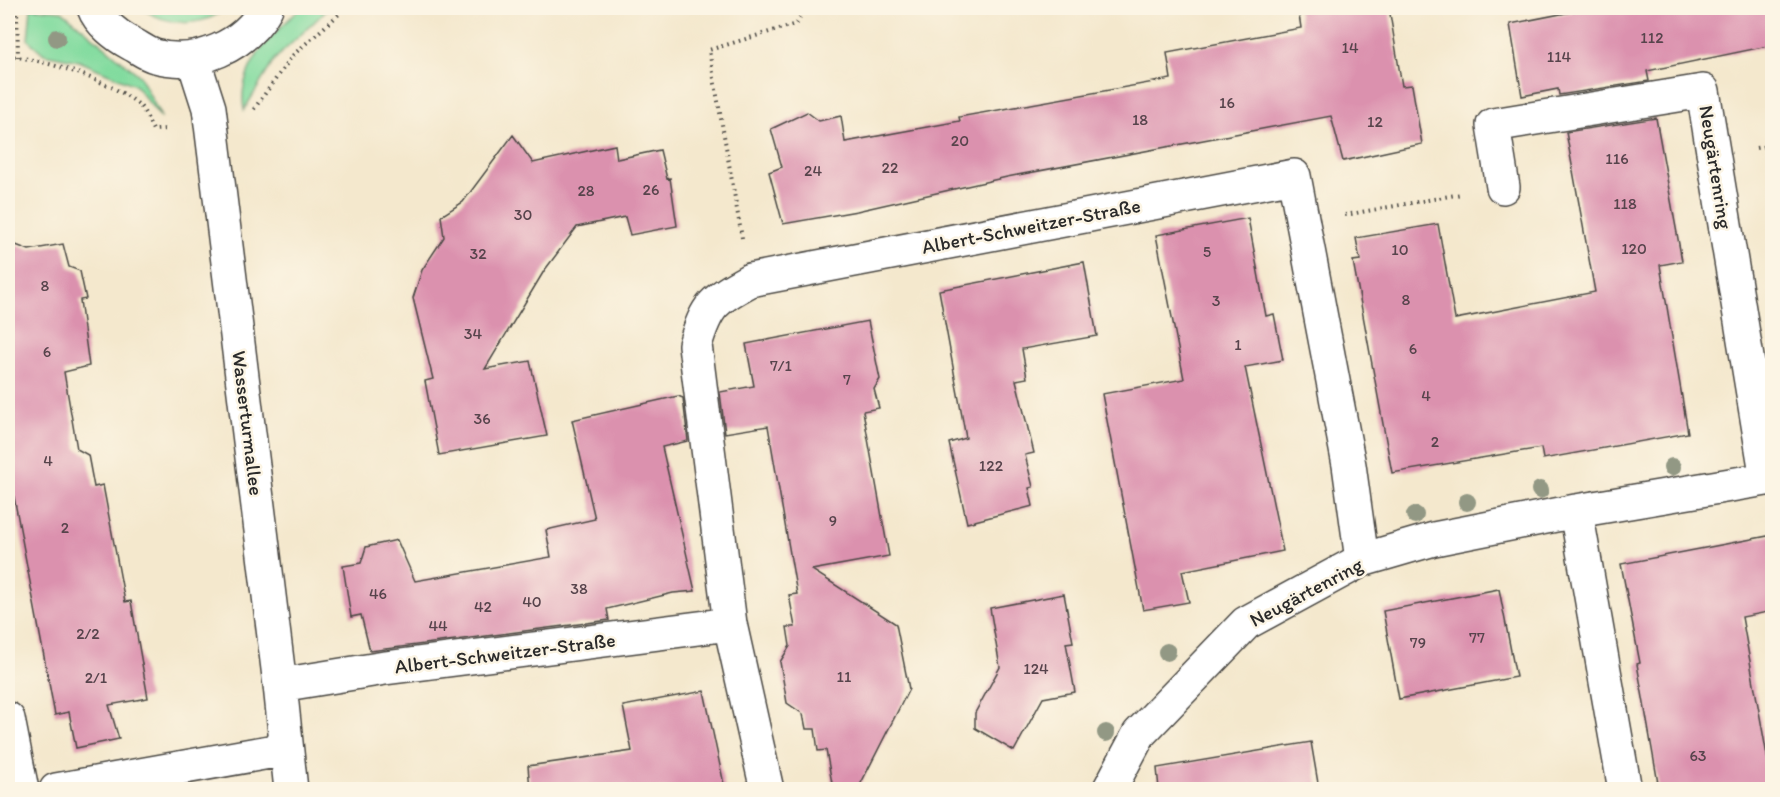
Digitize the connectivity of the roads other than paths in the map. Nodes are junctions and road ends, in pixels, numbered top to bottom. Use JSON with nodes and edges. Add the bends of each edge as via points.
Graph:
{"nodes":[{"id":1,"x":94,"y":8,"type":"edge"},
{"id":2,"x":266,"y":8,"type":"edge"},
{"id":3,"x":193,"y":58,"type":"junction"},
{"id":4,"x":1503,"y":187,"type":"road end"},
{"id":5,"x":1770,"y":479,"type":"edge"},
{"id":6,"x":1576,"y":511,"type":"junction"},
{"id":7,"x":1362,"y":560,"type":"junction"},
{"id":8,"x":730,"y":624,"type":"junction"},
{"id":9,"x":280,"y":685,"type":"junction"},
{"id":10,"x":8,"y":719,"type":"edge"},
{"id":11,"x":286,"y":749,"type":"junction"},
{"id":12,"x":22,"y":789,"type":"edge"},
{"id":13,"x":56,"y":789,"type":"edge"},
{"id":14,"x":291,"y":789,"type":"edge"},
{"id":15,"x":767,"y":789,"type":"edge"},
{"id":16,"x":1110,"y":789,"type":"edge"},
{"id":17,"x":1625,"y":789,"type":"edge"}],
"edges":[{"from":1,"to":3,"type":"street","via":[[118,37],[155,56]]},
{"from":2,"to":3,"type":"street","via":[[258,24],[233,45]]},
{"from":3,"to":9,"type":"street","name":"Wasserturmallee","via":[[209,108]]},
{"from":4,"to":5,"type":"street","name":"Neugärtenring","via":[[1493,124],[1703,91]]},
{"from":5,"to":6,"type":"street","name":"Neugärtenring"},
{"from":6,"to":7,"type":"street","name":"Neugärtenring","via":[[1434,539]]},
{"from":6,"to":17,"type":"street"},
{"from":7,"to":8,"type":"street","name":"Albert-Schweitzer-Straße","via":[[1294,176],[750,280],[717,298],[703,318],[695,345]]},
{"from":7,"to":16,"type":"street","name":"Neugärtenring","via":[[1246,623],[1139,734]]},
{"from":8,"to":9,"type":"street","name":"Albert-Schweitzer-Straße"},
{"from":8,"to":15,"type":"street","name":"Albert-Schweitzer-Straße"},
{"from":9,"to":11,"type":"street","name":"Wasserturmallee"},
{"from":10,"to":12,"type":"street"},
{"from":11,"to":13,"type":"street"},
{"from":11,"to":14,"type":"street","name":"Wasserturmallee"}]}
